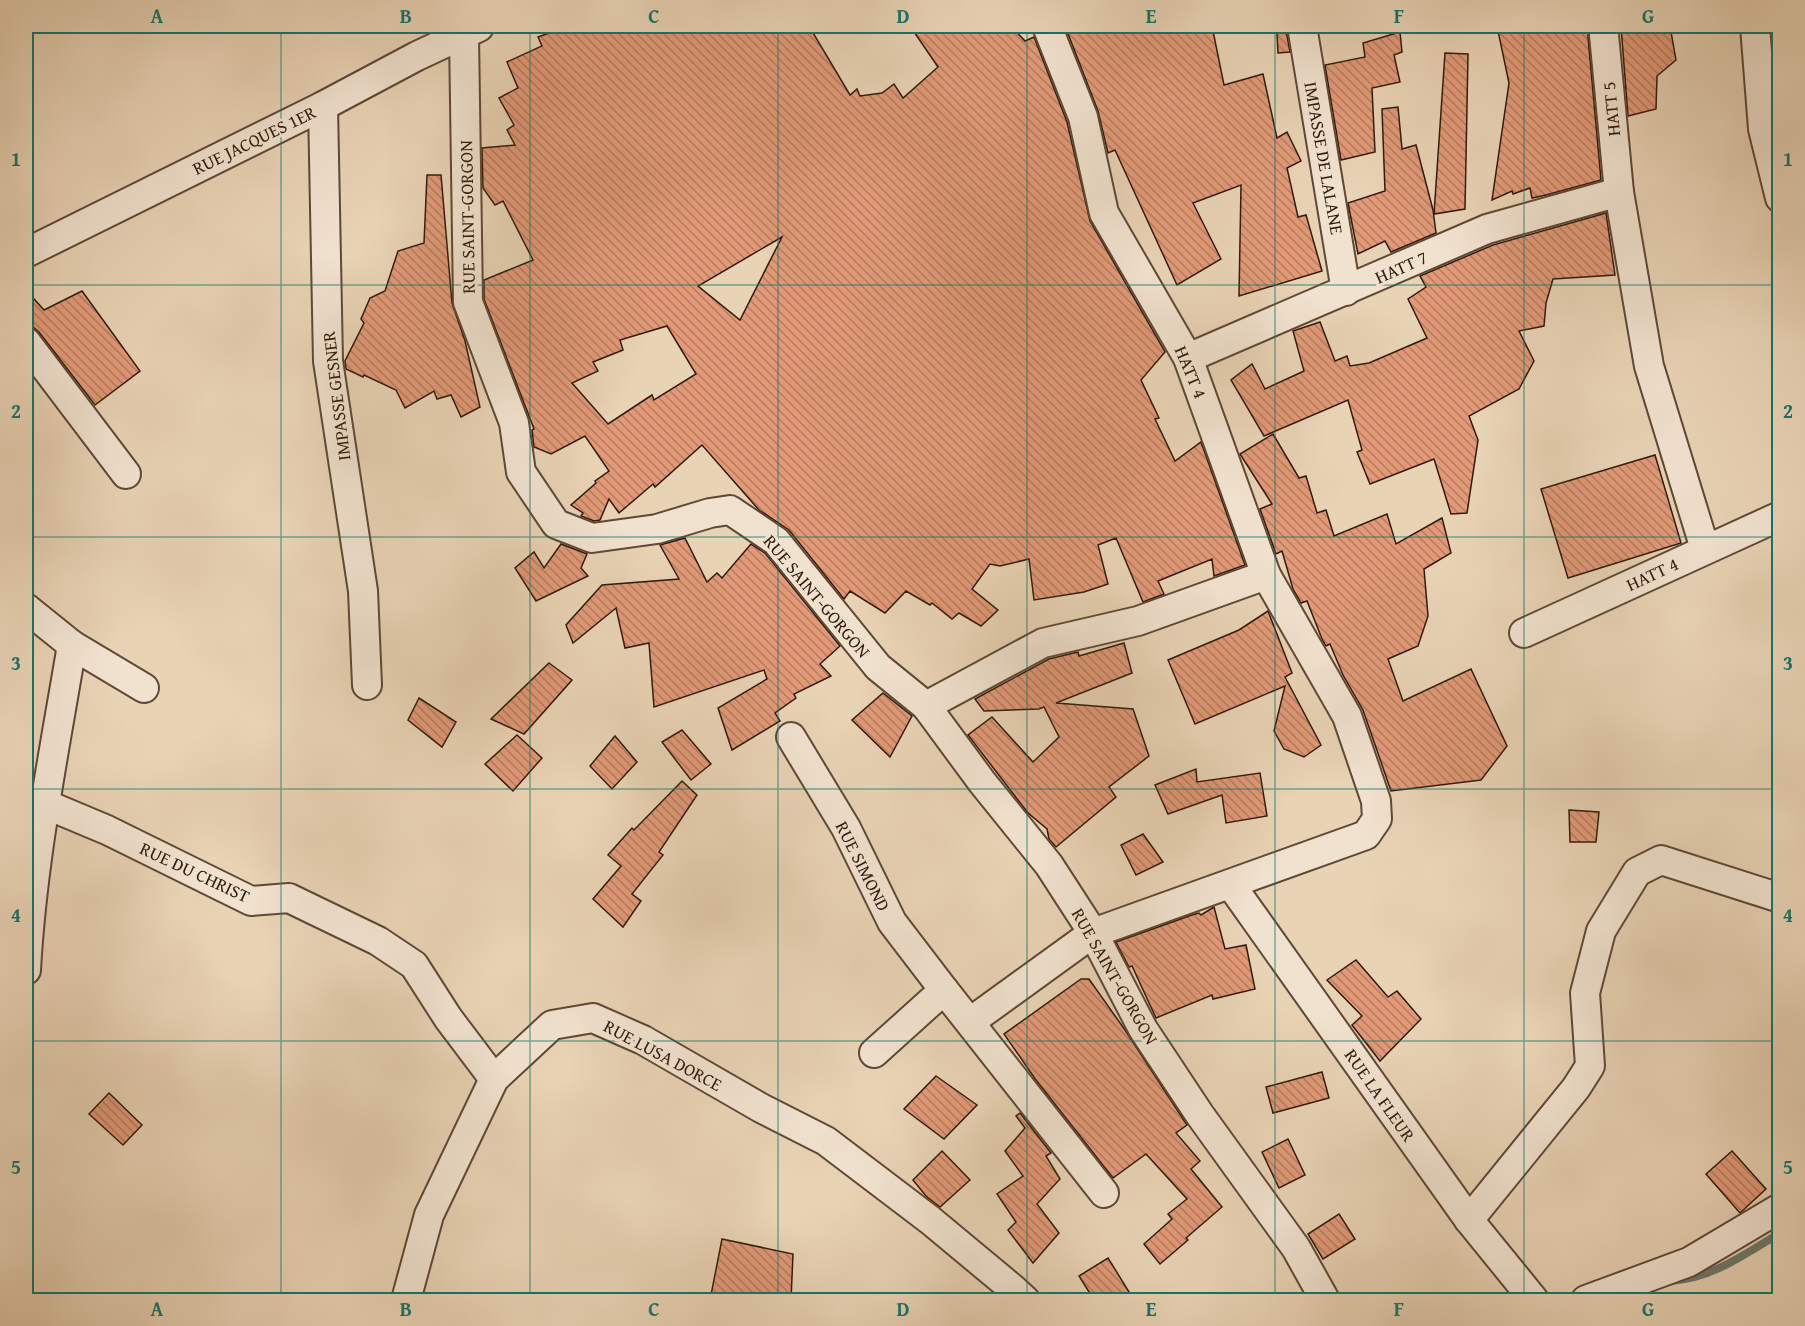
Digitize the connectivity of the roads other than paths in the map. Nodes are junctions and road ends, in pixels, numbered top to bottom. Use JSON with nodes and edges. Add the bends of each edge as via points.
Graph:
{"nodes":[{"id":1,"x":1047,"y":26,"type":"edge"},
{"id":2,"x":1302,"y":26,"type":"edge"},
{"id":3,"x":1605,"y":26,"type":"edge"},
{"id":4,"x":1755,"y":26,"type":"edge"},
{"id":5,"x":472,"y":30,"type":"edge"},
{"id":6,"x":323,"y":105,"type":"junction"},
{"id":7,"x":1619,"y":192,"type":"junction"},
{"id":8,"x":1779,"y":198,"type":"edge"},
{"id":9,"x":26,"y":253,"type":"edge"},
{"id":10,"x":1346,"y":291,"type":"junction"},
{"id":11,"x":26,"y":342,"type":"edge"},
{"id":12,"x":1188,"y":358,"type":"junction"},
{"id":13,"x":126,"y":474,"type":"dead end"},
{"id":14,"x":1779,"y":516,"type":"edge"},
{"id":15,"x":1705,"y":549,"type":"junction"},
{"id":16,"x":1266,"y":575,"type":"junction"},
{"id":17,"x":26,"y":608,"type":"edge"},
{"id":18,"x":1524,"y":633,"type":"dead end"},
{"id":19,"x":72,"y":645,"type":"junction"},
{"id":20,"x":367,"y":685,"type":"dead end"},
{"id":21,"x":144,"y":688,"type":"dead end"},
{"id":22,"x":926,"y":706,"type":"junction"},
{"id":23,"x":791,"y":737,"type":"dead end"},
{"id":24,"x":45,"y":804,"type":"junction"},
{"id":25,"x":1231,"y":885,"type":"junction"},
{"id":26,"x":1779,"y":898,"type":"edge"},
{"id":27,"x":1093,"y":933,"type":"junction"},
{"id":28,"x":26,"y":970,"type":"edge"},
{"id":29,"x":944,"y":990,"type":"junction"},
{"id":30,"x":970,"y":1022,"type":"junction"},
{"id":31,"x":874,"y":1053,"type":"dead end"},
{"id":32,"x":494,"y":1079,"type":"junction"},
{"id":33,"x":1104,"y":1193,"type":"dead end"},
{"id":34,"x":1779,"y":1209,"type":"edge"},
{"id":35,"x":1469,"y":1220,"type":"junction"},
{"id":36,"x":406,"y":1300,"type":"edge"},
{"id":37,"x":1025,"y":1300,"type":"edge"},
{"id":38,"x":1326,"y":1300,"type":"edge"},
{"id":39,"x":1534,"y":1300,"type":"edge"},
{"id":40,"x":1586,"y":1300,"type":"edge"}],
"edges":[{"from":1,"to":12,"type":"street","name":"HATT 4","via":[[1083,117],[1104,213]]},
{"from":2,"to":10,"type":"street","name":"IMPASSE DE LALANE"},
{"from":3,"to":7,"type":"street","name":"HATT 5"},
{"from":4,"to":8,"type":"street","via":[[1763,129]]},
{"from":5,"to":6,"type":"street","name":"RUE JACQUES 1ER"},
{"from":5,"to":22,"type":"street","name":"RUE SAINT-GORGON","via":[[468,302],[514,423],[521,472],[538,498],[556,524],[592,538],[657,529],[730,510],[776,541],[878,667]]},
{"from":6,"to":9,"type":"street","name":"RUE JACQUES 1ER"},
{"from":6,"to":20,"type":"street","name":"IMPASSE GESNER","via":[[328,361],[363,591]]},
{"from":7,"to":10,"type":"street","name":"HATT 7","via":[[1487,229]]},
{"from":7,"to":15,"type":"street","name":"HATT 5","via":[[1649,366]]},
{"from":10,"to":12,"type":"street","name":"HATT 7"},
{"from":11,"to":13,"type":"street"},
{"from":12,"to":16,"type":"street","name":"HATT 4"},
{"from":14,"to":15,"type":"street","name":"HATT 4"},
{"from":15,"to":18,"type":"street","name":"HATT 4"},
{"from":16,"to":22,"type":"street","via":[[1138,621],[1043,643]]},
{"from":16,"to":25,"type":"street","name":"HATT 4","via":[[1347,716],[1376,801],[1377,819],[1366,835]]},
{"from":17,"to":19,"type":"street"},
{"from":19,"to":21,"type":"street"},
{"from":19,"to":24,"type":"street"},
{"from":22,"to":27,"type":"street","name":"RUE SAINT-GORGON","via":[[1049,865]]},
{"from":23,"to":29,"type":"street","name":"RUE SIMOND","via":[[846,828],[891,922]]},
{"from":24,"to":28,"type":"street"},
{"from":24,"to":32,"type":"street","name":"RUE DU CHRIST","via":[[107,830],[251,902],[289,898],[378,941],[414,965]]},
{"from":25,"to":27,"type":"street"},
{"from":25,"to":35,"type":"street","name":"RUE LA FLEUR"},
{"from":26,"to":35,"type":"street","via":[[1660,860],[1637,872],[1601,931],[1585,993],[1590,1066]]},
{"from":27,"to":30,"type":"street"},
{"from":27,"to":38,"type":"street","name":"RUE SAINT-GORGON","via":[[1143,1029],[1296,1248]]},
{"from":29,"to":30,"type":"street","name":"RUE SIMOND"},
{"from":29,"to":31,"type":"street"},
{"from":30,"to":33,"type":"street","name":"RUE SIMOND"},
{"from":32,"to":36,"type":"street","name":"RUE LUSA DORCE","via":[[429,1215]]},
{"from":32,"to":37,"type":"street","name":"RUE LUSA DORCE","via":[[552,1025],[593,1018],[643,1040],[826,1141],[930,1220]]},
{"from":34,"to":40,"type":"street","via":[[1689,1262]]},
{"from":35,"to":39,"type":"street","name":"RUE LA FLEUR"}]}
